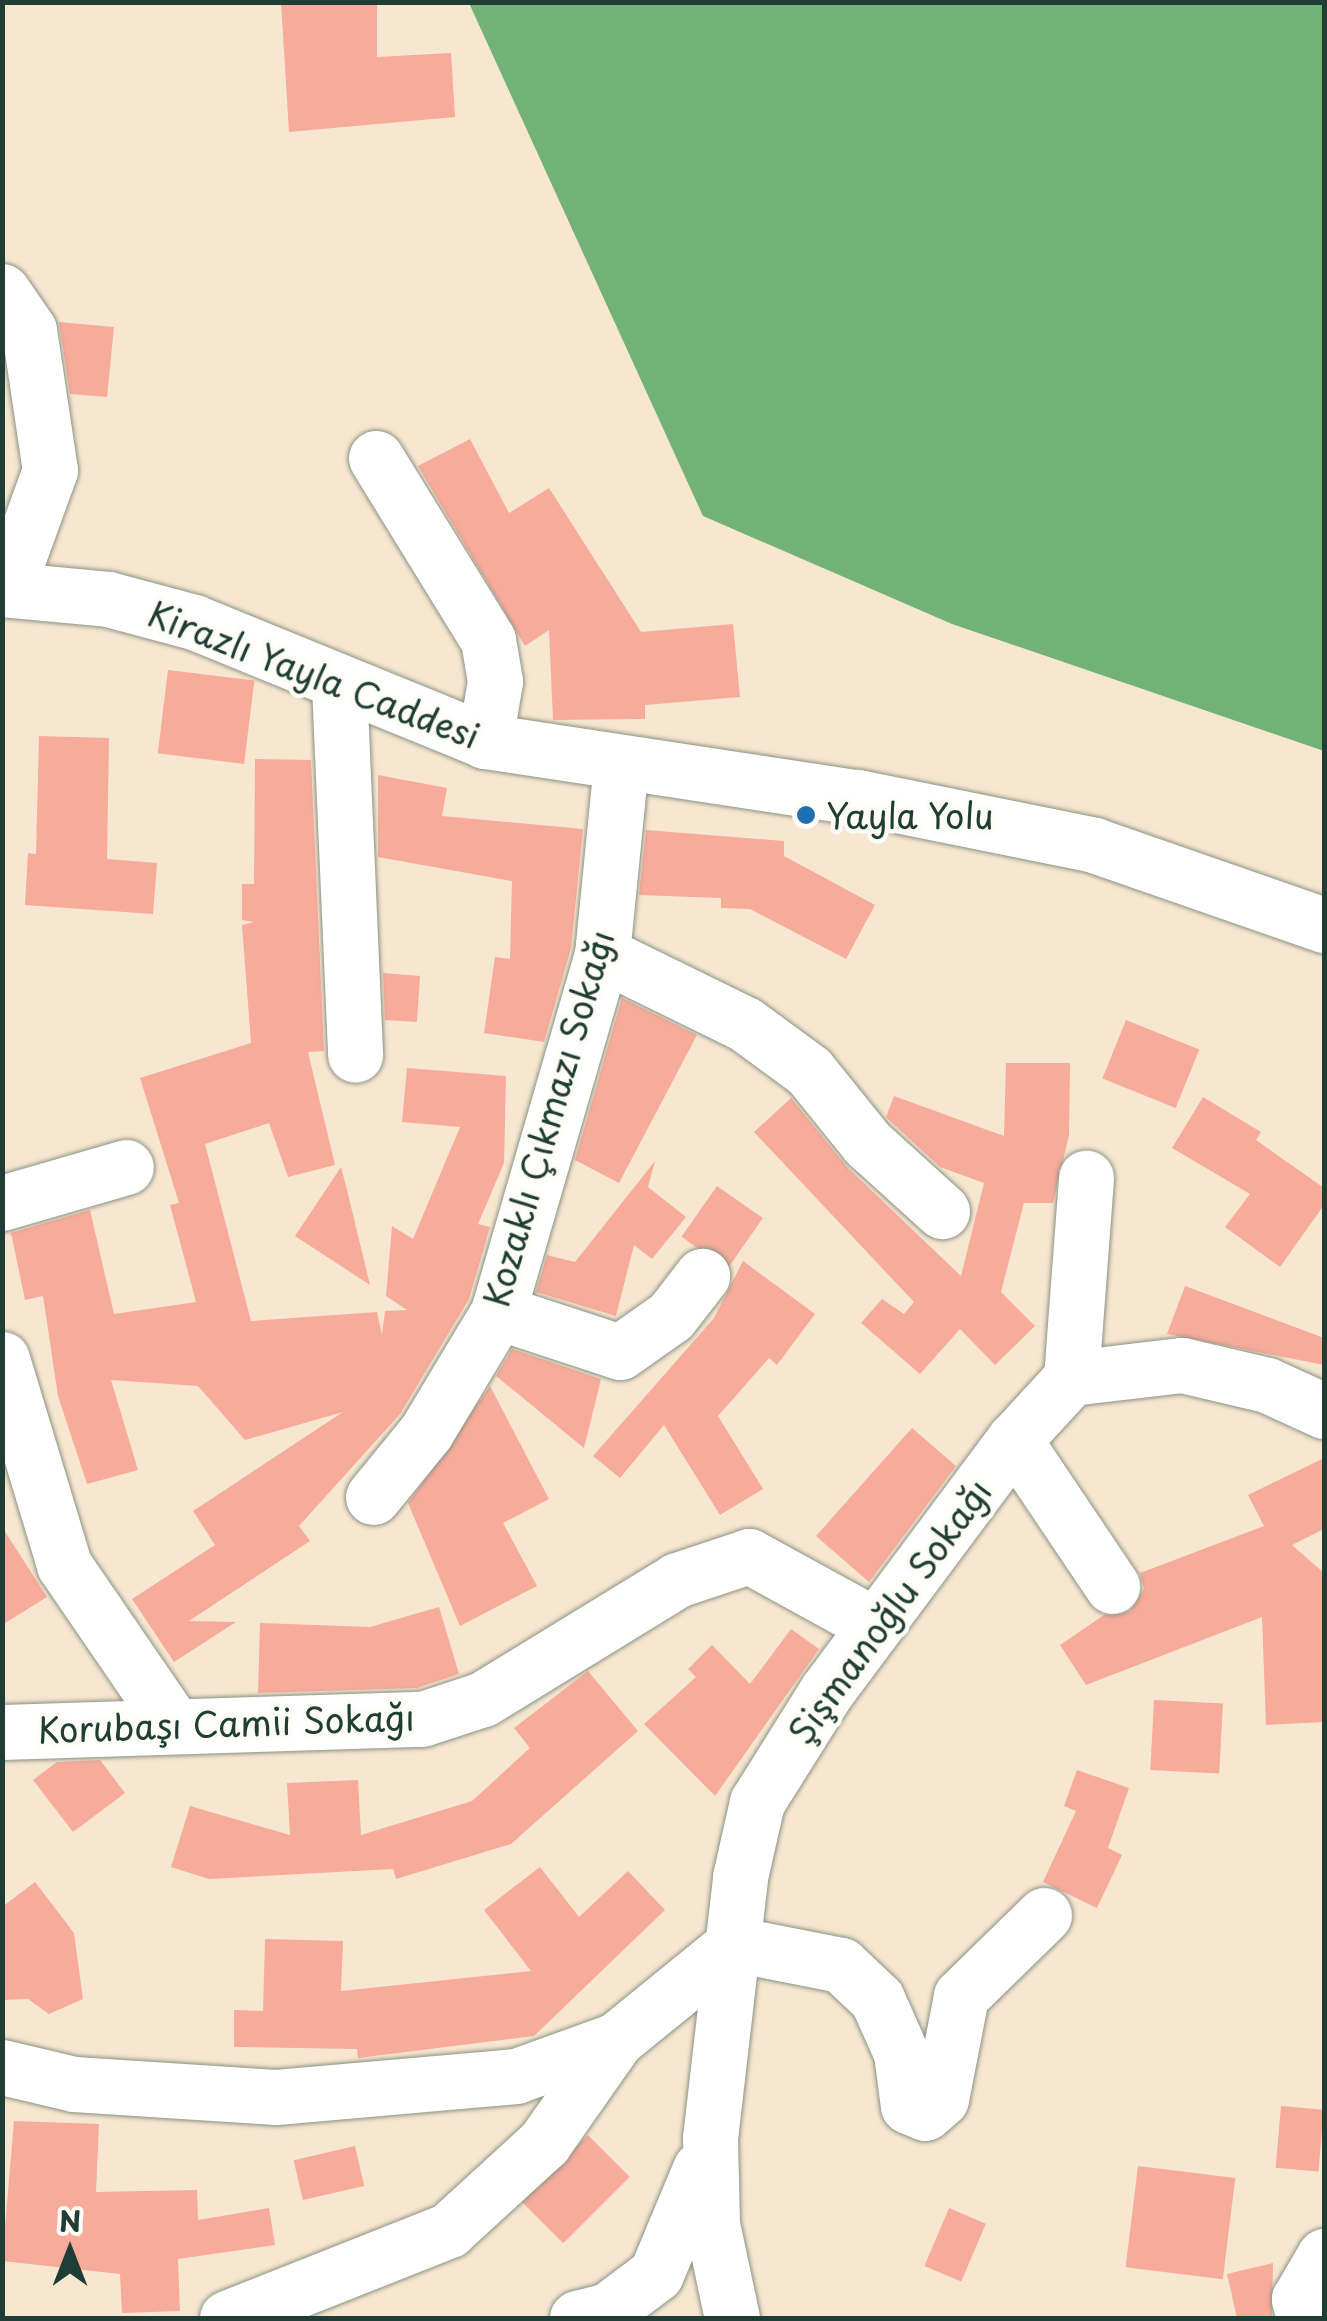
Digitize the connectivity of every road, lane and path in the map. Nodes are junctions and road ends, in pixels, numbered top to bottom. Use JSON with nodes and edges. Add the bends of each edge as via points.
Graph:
{"nodes":[{"id":1,"x":2,"y":291,"type":"edge"},
{"id":2,"x":376,"y":458,"type":"dead end"},
{"id":3,"x":4,"y":589,"type":"edge"},
{"id":4,"x":339,"y":685,"type":"junction"},
{"id":5,"x":485,"y":742,"type":"junction"},
{"id":6,"x":621,"y":764,"type":"junction"},
{"id":7,"x":1324,"y":925,"type":"edge"},
{"id":8,"x":602,"y":954,"type":"junction"},
{"id":9,"x":355,"y":1056,"type":"dead end"},
{"id":10,"x":126,"y":1167,"type":"dead end"},
{"id":11,"x":1086,"y":1178,"type":"dead end"},
{"id":12,"x":2,"y":1202,"type":"edge"},
{"id":13,"x":942,"y":1211,"type":"dead end"},
{"id":14,"x":702,"y":1276,"type":"dead end"},
{"id":15,"x":498,"y":1312,"type":"junction"},
{"id":16,"x":2,"y":1360,"type":"edge"},
{"id":17,"x":1071,"y":1378,"type":"junction"},
{"id":18,"x":1324,"y":1411,"type":"edge"},
{"id":19,"x":1014,"y":1440,"type":"junction"},
{"id":20,"x":373,"y":1497,"type":"dead end"},
{"id":21,"x":1112,"y":1586,"type":"dead end"},
{"id":22,"x":871,"y":1623,"type":"junction"},
{"id":23,"x":171,"y":1720,"type":"junction"},
{"id":24,"x":2,"y":1732,"type":"edge"},
{"id":25,"x":1044,"y":1915,"type":"dead end"},
{"id":26,"x":734,"y":1944,"type":"junction"},
{"id":27,"x":616,"y":2040,"type":"junction"},
{"id":28,"x":2,"y":2067,"type":"edge"},
{"id":29,"x":710,"y":2138,"type":"junction"},
{"id":30,"x":1324,"y":2256,"type":"edge"},
{"id":31,"x":226,"y":2318,"type":"edge"},
{"id":32,"x":576,"y":2318,"type":"edge"},
{"id":33,"x":732,"y":2318,"type":"edge"},
{"id":34,"x":1304,"y":2318,"type":"edge"}],
"edges":[{"from":1,"to":3,"type":"street","via":[[30,330],[50,470]]},
{"from":2,"to":5,"type":"street","via":[[488,640],[495,681]]},
{"from":3,"to":4,"type":"street","name":"Kirazlı Yayla Caddesi","via":[[108,599],[194,622]]},
{"from":4,"to":5,"type":"street","name":"Kirazlı Yayla Caddesi"},
{"from":4,"to":9,"type":"street"},
{"from":5,"to":6,"type":"street","name":"Kirazlı Yayla Caddesi"},
{"from":6,"to":7,"type":"street","name":"Kirazlı Yayla Caddesi","via":[[857,797],[1094,845]]},
{"from":6,"to":8,"type":"street","name":"Kozaklı Çıkmazı Sokağı"},
{"from":8,"to":13,"type":"street","via":[[745,1024],[809,1071],[868,1144]]},
{"from":8,"to":15,"type":"street","name":"Kozaklı Çıkmazı Sokağı"},
{"from":10,"to":12,"type":"street"},
{"from":11,"to":17,"type":"street"},
{"from":14,"to":15,"type":"street","via":[[671,1316],[620,1352]]},
{"from":15,"to":20,"type":"street","name":"Kozaklı Çıkmazı Sokağı","via":[[426,1432]]},
{"from":16,"to":23,"type":"street","via":[[64,1565]]},
{"from":17,"to":18,"type":"street","via":[[1182,1365],[1266,1385]]},
{"from":17,"to":19,"type":"street","name":"Şişmanoğlu Sokağı"},
{"from":19,"to":21,"type":"street","name":"Şişmanoğlu Sokağı"},
{"from":19,"to":22,"type":"street","name":"Şişmanoğlu Sokağı"},
{"from":22,"to":23,"type":"street","name":"Korubaşı Camii Sokağı","via":[[749,1556],[678,1580],[482,1699],[422,1719]]},
{"from":22,"to":26,"type":"street","name":"Şişmanoğlu Sokağı","via":[[757,1802]]},
{"from":23,"to":24,"type":"street","name":"Korubaşı Camii Sokağı"},
{"from":25,"to":26,"type":"street","via":[[962,1996],[941,2099],[925,2113],[908,2106],[901,2053],[877,1998],[841,1964]]},
{"from":26,"to":27,"type":"street"},
{"from":26,"to":29,"type":"street","name":"Şişmanoğlu Sokağı"},
{"from":27,"to":28,"type":"street","via":[[516,2076],[276,2097],[74,2084]]},
{"from":27,"to":31,"type":"street","via":[[544,2143],[449,2230]]},
{"from":29,"to":32,"type":"street","via":[[656,2274],[608,2310]]},
{"from":29,"to":33,"type":"street","via":[[712,2224]]},
{"from":30,"to":34,"type":"street","via":[[1299,2299]]}]}
